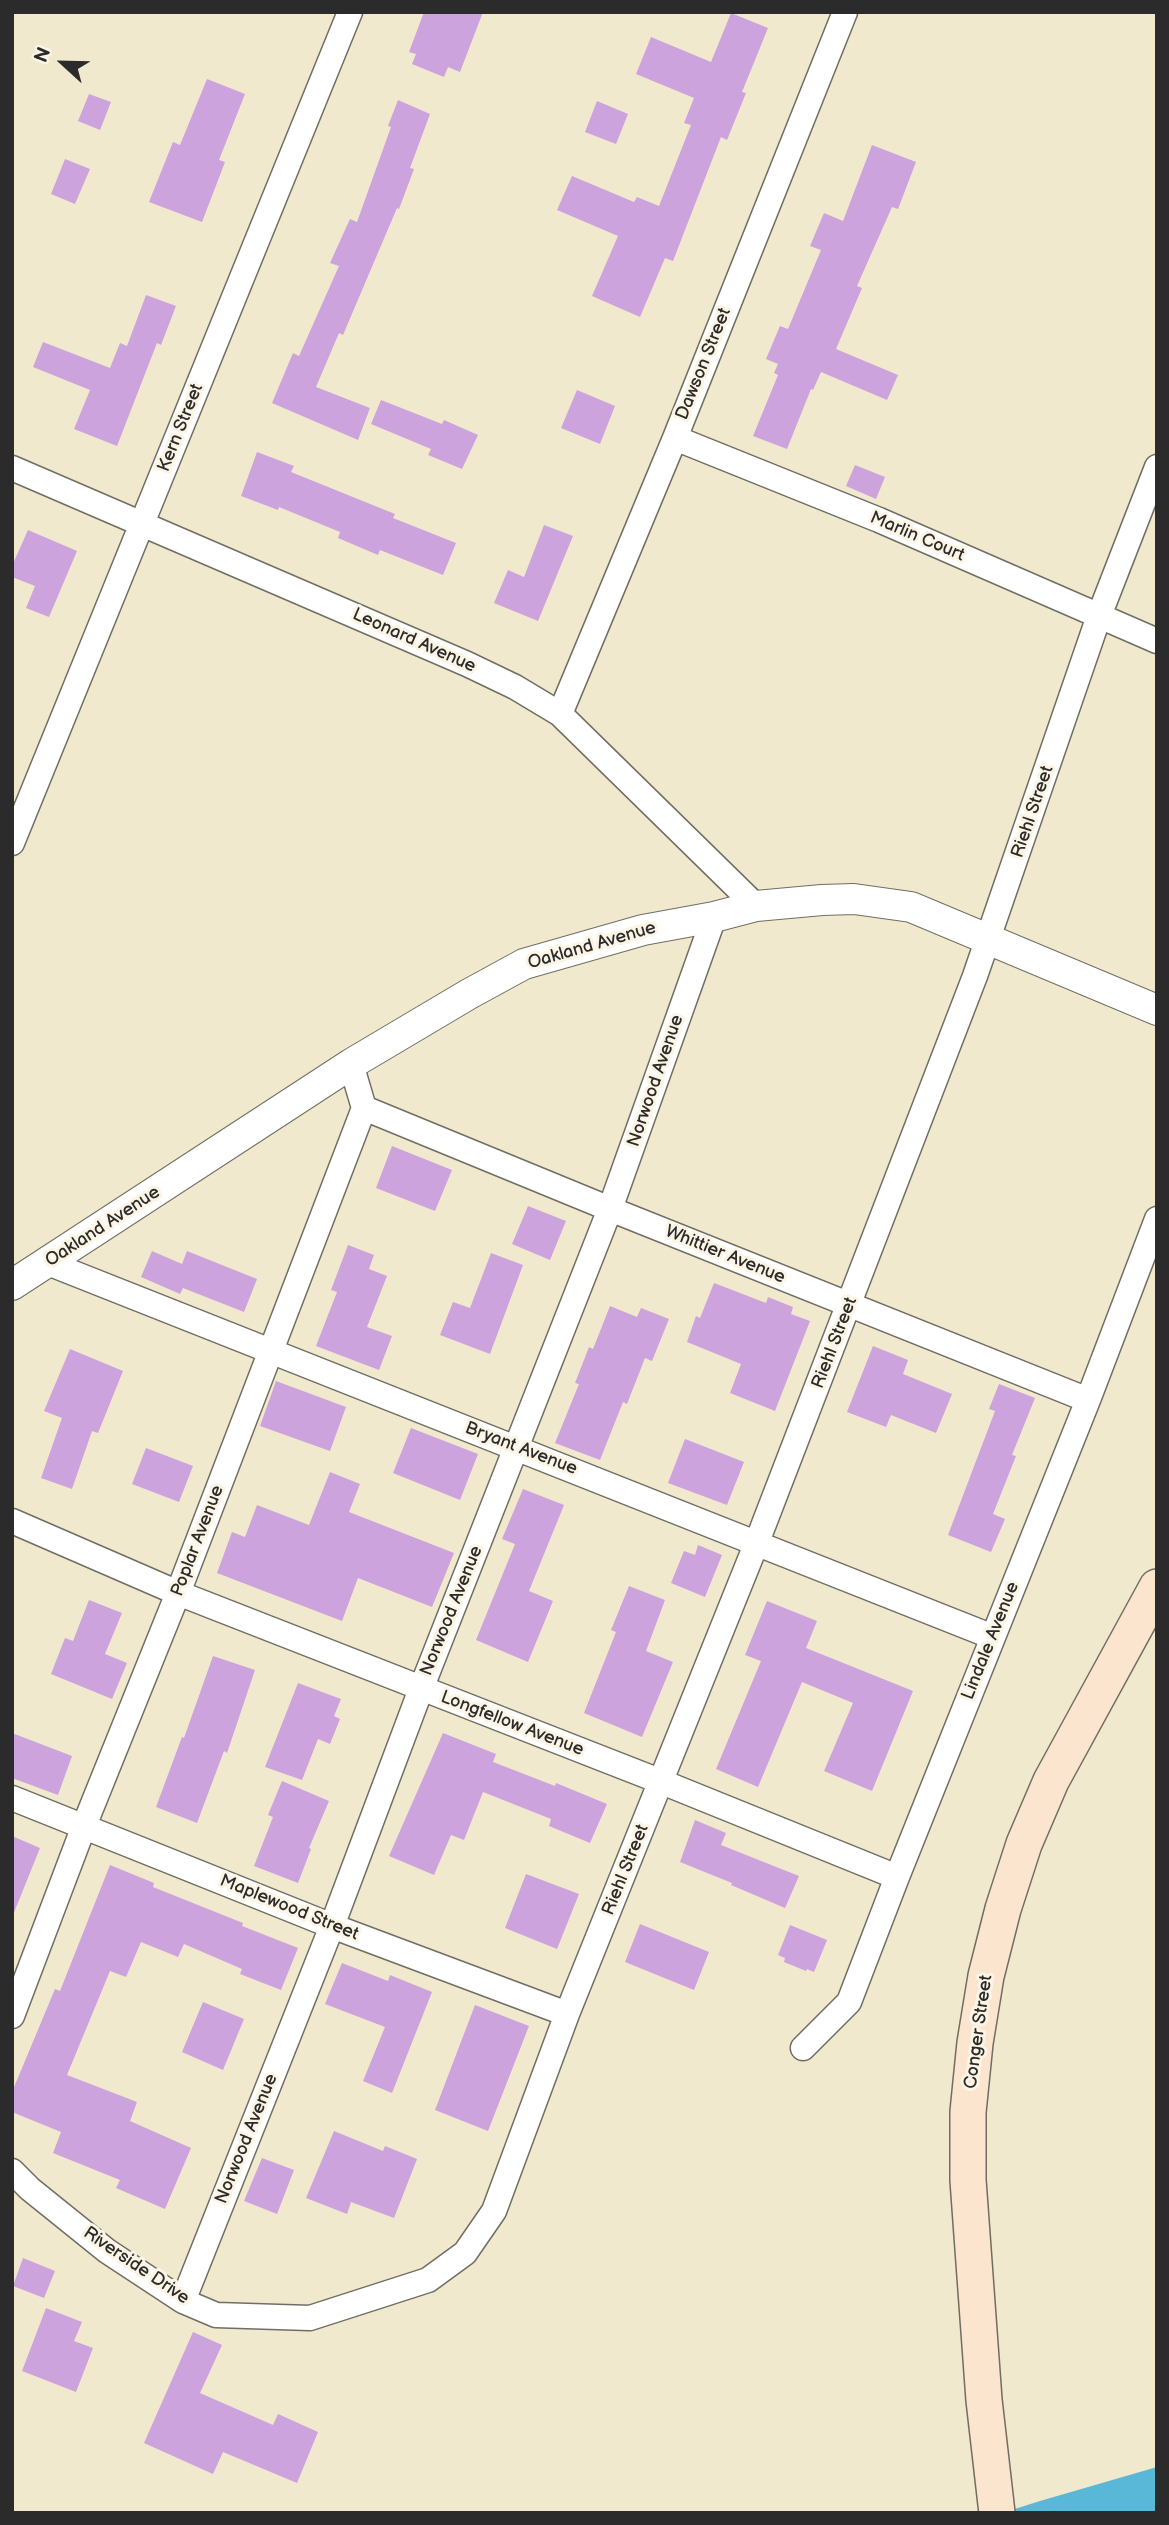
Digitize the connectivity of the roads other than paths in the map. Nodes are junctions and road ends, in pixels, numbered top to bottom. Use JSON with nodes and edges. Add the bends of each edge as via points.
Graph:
{"nodes":[{"id":1,"x":350,"y":12,"type":"edge"},
{"id":2,"x":845,"y":12,"type":"edge"},
{"id":3,"x":675,"y":438,"type":"junction"},
{"id":4,"x":1157,"y":467,"type":"edge"},
{"id":5,"x":12,"y":468,"type":"edge"},
{"id":6,"x":142,"y":523,"type":"junction"},
{"id":7,"x":1099,"y":616,"type":"junction"},
{"id":8,"x":1157,"y":641,"type":"edge"},
{"id":9,"x":560,"y":714,"type":"junction"},
{"id":10,"x":12,"y":843,"type":"edge"},
{"id":11,"x":756,"y":906,"type":"junction"},
{"id":12,"x":714,"y":917,"type":"junction"},
{"id":13,"x":989,"y":940,"type":"junction"},
{"id":14,"x":1157,"y":1010,"type":"edge"},
{"id":15,"x":351,"y":1064,"type":"junction"},
{"id":16,"x":364,"y":1108,"type":"junction"},
{"id":17,"x":611,"y":1209,"type":"junction"},
{"id":18,"x":1157,"y":1219,"type":"edge"},
{"id":19,"x":48,"y":1263,"type":"junction"},
{"id":20,"x":12,"y":1285,"type":"edge"},
{"id":21,"x":850,"y":1305,"type":"junction"},
{"id":22,"x":270,"y":1352,"type":"junction"},
{"id":23,"x":1088,"y":1400,"type":"junction"},
{"id":24,"x":517,"y":1448,"type":"junction"},
{"id":25,"x":12,"y":1521,"type":"edge"},
{"id":26,"x":757,"y":1542,"type":"junction"},
{"id":27,"x":1157,"y":1587,"type":"edge"},
{"id":28,"x":178,"y":1592,"type":"junction"},
{"id":29,"x":993,"y":1637,"type":"junction"},
{"id":30,"x":421,"y":1689,"type":"junction"},
{"id":31,"x":662,"y":1782,"type":"junction"},
{"id":32,"x":12,"y":1798,"type":"edge"},
{"id":33,"x":84,"y":1826,"type":"junction"},
{"id":34,"x":897,"y":1877,"type":"junction"},
{"id":35,"x":332,"y":1926,"type":"junction"},
{"id":36,"x":567,"y":2014,"type":"junction"},
{"id":37,"x":12,"y":2016,"type":"edge"},
{"id":38,"x":803,"y":2048,"type":"dead end"},
{"id":39,"x":12,"y":2171,"type":"edge"},
{"id":40,"x":494,"y":2211,"type":"joint"},
{"id":41,"x":183,"y":2301,"type":"junction"},
{"id":42,"x":997,"y":2513,"type":"edge"}],
"edges":[{"from":1,"to":6,"type":"street","name":"Kern Street"},
{"from":2,"to":3,"type":"street","name":"Dawson Street"},
{"from":3,"to":7,"type":"street","name":"Marlin Court"},
{"from":3,"to":9,"type":"street","name":"Dawson Street"},
{"from":4,"to":7,"type":"street","name":"Riehl Street"},
{"from":5,"to":6,"type":"street","name":"Leonard Avenue"},
{"from":6,"to":9,"type":"street","name":"Leonard Avenue","via":[[467,664]]},
{"from":6,"to":10,"type":"street","name":"Kern Street"},
{"from":7,"to":8,"type":"street","name":"Marlin Court"},
{"from":7,"to":13,"type":"street","name":"Riehl Street"},
{"from":9,"to":11,"type":"street","name":"Leonard Avenue"},
{"from":11,"to":12,"type":"street","name":"Oakland Avenue"},
{"from":11,"to":13,"type":"street","name":"Oakland Avenue","via":[[854,899],[911,907]]},
{"from":12,"to":15,"type":"street","name":"Oakland Avenue","via":[[643,930],[524,964]]},
{"from":12,"to":17,"type":"street","name":"Norwood Avenue"},
{"from":13,"to":14,"type":"street","name":"Oakland Avenue"},
{"from":13,"to":21,"type":"street","name":"Riehl Street"},
{"from":15,"to":16,"type":"street"},
{"from":15,"to":19,"type":"street","name":"Oakland Avenue"},
{"from":16,"to":17,"type":"street","name":"Whittier Avenue"},
{"from":16,"to":22,"type":"street","name":"Poplar Avenue"},
{"from":17,"to":21,"type":"street","name":"Whittier Avenue"},
{"from":17,"to":24,"type":"street","name":"Norwood Avenue"},
{"from":18,"to":23,"type":"street","name":"Lindale Avenue"},
{"from":19,"to":20,"type":"street","name":"Oakland Avenue"},
{"from":19,"to":22,"type":"street","name":"Bryant Avenue"},
{"from":21,"to":23,"type":"street","name":"Whittier Avenue"},
{"from":21,"to":26,"type":"street","name":"Riehl Street"},
{"from":22,"to":24,"type":"street","name":"Bryant Avenue"},
{"from":22,"to":28,"type":"street","name":"Poplar Avenue"},
{"from":23,"to":29,"type":"street","name":"Lindale Avenue"},
{"from":24,"to":26,"type":"street","name":"Bryant Avenue"},
{"from":24,"to":30,"type":"street","name":"Norwood Avenue"},
{"from":25,"to":28,"type":"street","name":"Longfellow Avenue"},
{"from":26,"to":29,"type":"street","name":"Bryant Avenue"},
{"from":26,"to":31,"type":"street","name":"Riehl Street"},
{"from":27,"to":42,"type":"main road","name":"Conger Street","via":[[1051,1781],[1024,1844],[986,1976],[968,2112],[968,2180]]},
{"from":28,"to":30,"type":"street","name":"Longfellow Avenue"},
{"from":28,"to":33,"type":"street","name":"Poplar Avenue"},
{"from":29,"to":34,"type":"street","name":"Lindale Avenue"},
{"from":30,"to":31,"type":"street","name":"Longfellow Avenue"},
{"from":30,"to":35,"type":"street","name":"Norwood Avenue"},
{"from":31,"to":34,"type":"street","name":"Longfellow Avenue"},
{"from":31,"to":36,"type":"street","name":"Riehl Street"},
{"from":32,"to":33,"type":"street","name":"Maplewood Street"},
{"from":33,"to":35,"type":"street","name":"Maplewood Street"},
{"from":33,"to":37,"type":"street","name":"Poplar Avenue"},
{"from":34,"to":38,"type":"street","name":"Lindale Avenue","via":[[849,2002]]},
{"from":35,"to":36,"type":"street","name":"Maplewood Street"},
{"from":35,"to":41,"type":"street","name":"Norwood Avenue"},
{"from":36,"to":40,"type":"street","name":"Riehl Street"},
{"from":39,"to":41,"type":"street","name":"Riverside Drive","via":[[107,2251]]},
{"from":40,"to":41,"type":"street","name":"Riverside Drive","via":[[465,2253],[428,2280],[310,2318],[216,2315]]}]}
